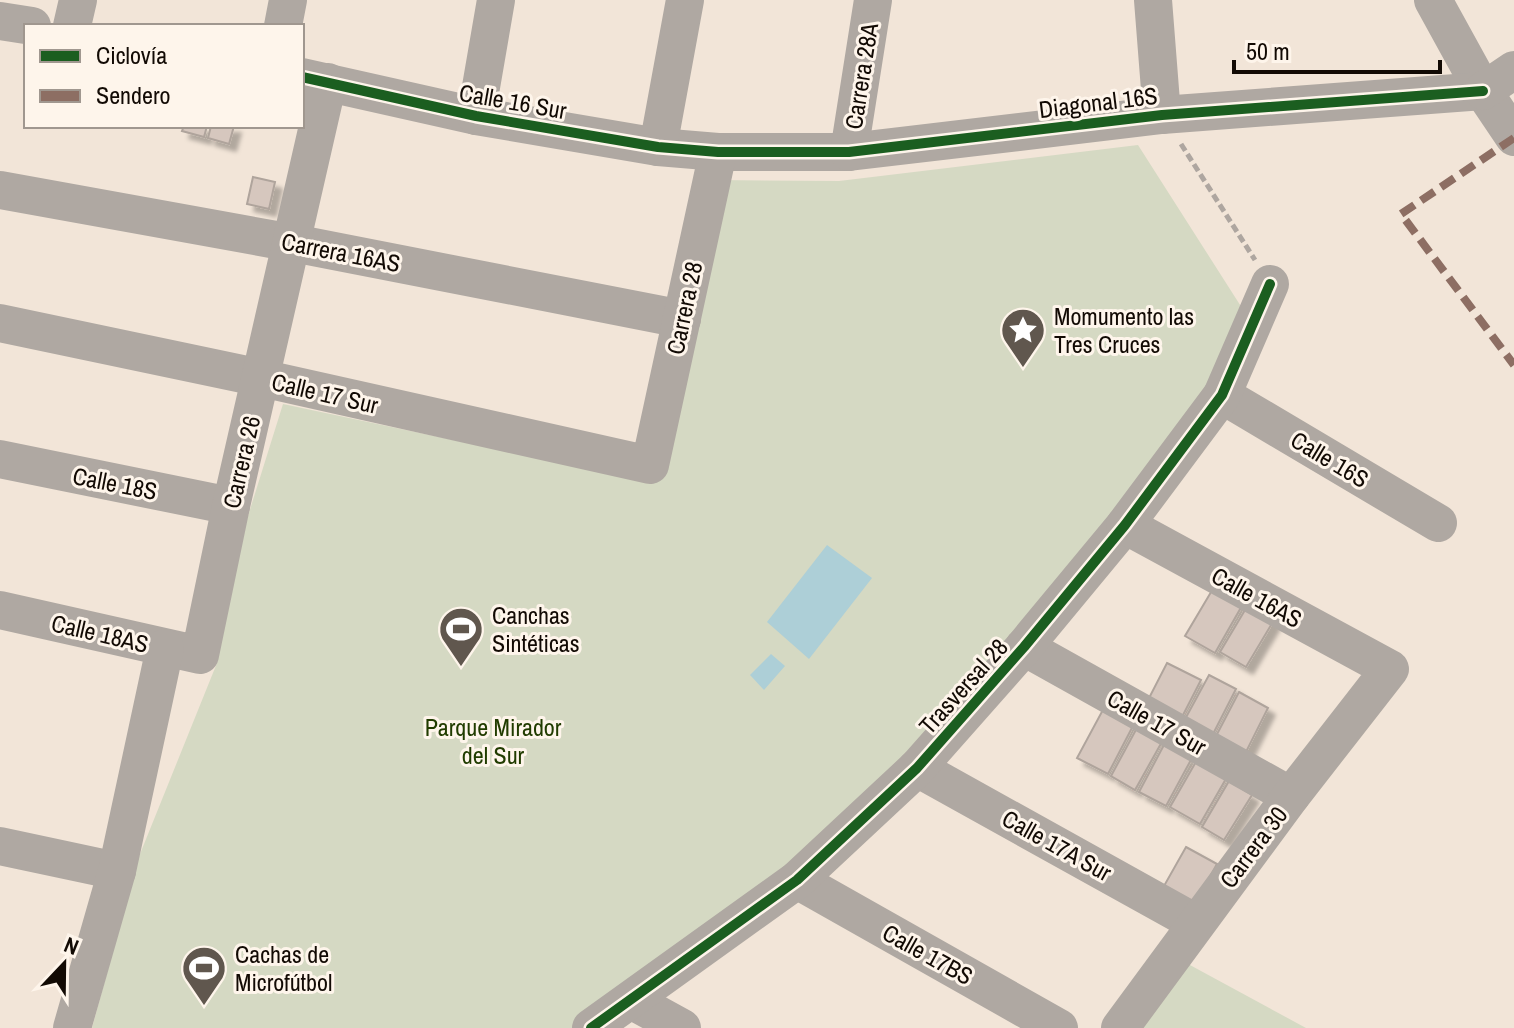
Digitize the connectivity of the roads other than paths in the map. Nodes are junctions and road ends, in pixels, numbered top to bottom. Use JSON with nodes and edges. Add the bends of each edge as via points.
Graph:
{"nodes":[{"id":1,"x":78,"y":0,"type":"edge"},
{"id":2,"x":288,"y":0,"type":"edge"},
{"id":3,"x":496,"y":0,"type":"edge"},
{"id":4,"x":685,"y":0,"type":"edge"},
{"id":5,"x":873,"y":0,"type":"edge"},
{"id":6,"x":1153,"y":0,"type":"edge"},
{"id":7,"x":1449,"y":6,"type":"edge"},
{"id":8,"x":0,"y":21,"type":"edge"},
{"id":9,"x":72,"y":24,"type":"edge"},
{"id":10,"x":283,"y":24,"type":"edge"},
{"id":11,"x":24,"y":25,"type":"edge"},
{"id":12,"x":1514,"y":70,"type":"edge"},
{"id":13,"x":315,"y":79,"type":"edge"},
{"id":14,"x":1483,"y":91,"type":"junction"},
{"id":15,"x":1162,"y":115,"type":"junction"},
{"id":16,"x":476,"y":116,"type":"junction"},
{"id":17,"x":1514,"y":137,"type":"edge"},
{"id":18,"x":658,"y":147,"type":"junction"},
{"id":19,"x":718,"y":152,"type":"junction"},
{"id":20,"x":849,"y":152,"type":"junction"},
{"id":21,"x":0,"y":190,"type":"edge"},
{"id":22,"x":293,"y":243,"type":"junction"},
{"id":23,"x":1270,"y":284,"type":"road end"},
{"id":24,"x":682,"y":319,"type":"junction"},
{"id":25,"x":0,"y":323,"type":"edge"},
{"id":26,"x":261,"y":378,"type":"junction"},
{"id":27,"x":1222,"y":395,"type":"junction"},
{"id":28,"x":0,"y":459,"type":"edge"},
{"id":29,"x":650,"y":465,"type":"joint"},
{"id":30,"x":231,"y":506,"type":"junction"},
{"id":31,"x":1438,"y":523,"type":"dead end"},
{"id":32,"x":1125,"y":525,"type":"junction"},
{"id":33,"x":0,"y":610,"type":"edge"},
{"id":34,"x":1024,"y":647,"type":"junction"},
{"id":35,"x":182,"y":652,"type":"junction"},
{"id":36,"x":1390,"y":669,"type":"joint"},
{"id":37,"x":917,"y":768,"type":"junction"},
{"id":38,"x":1291,"y":796,"type":"junction"},
{"id":39,"x":0,"y":846,"type":"edge"},
{"id":40,"x":117,"y":871,"type":"junction"},
{"id":41,"x":797,"y":880,"type":"junction"},
{"id":42,"x":1196,"y":923,"type":"junction"},
{"id":43,"x":631,"y":1000,"type":"junction"},
{"id":44,"x":72,"y":1028,"type":"edge"},
{"id":45,"x":591,"y":1028,"type":"edge"},
{"id":46,"x":682,"y":1028,"type":"edge"},
{"id":47,"x":1059,"y":1028,"type":"edge"},
{"id":48,"x":1120,"y":1028,"type":"edge"}],
"edges":[{"from":1,"to":9,"type":"street"},
{"from":2,"to":10,"type":"street"},
{"from":3,"to":16,"type":"street"},
{"from":4,"to":18,"type":"street"},
{"from":5,"to":20,"type":"street","name":"Carrera 28A"},
{"from":6,"to":15,"type":"street"},
{"from":7,"to":14,"type":"street"},
{"from":8,"to":11,"type":"street"},
{"from":12,"to":14,"type":"street"},
{"from":13,"to":16,"type":"street","name":"Calle 16 Sur"},
{"from":13,"to":22,"type":"street","name":"Carrera 26"},
{"from":14,"to":15,"type":"street","name":"Diagonal 16S"},
{"from":14,"to":17,"type":"street"},
{"from":15,"to":20,"type":"street","name":"Diagonal 16S"},
{"from":16,"to":18,"type":"street","name":"Calle 16 Sur"},
{"from":18,"to":19,"type":"street","name":"Calle 16 Sur"},
{"from":19,"to":20,"type":"street","name":"Diagonal 16S"},
{"from":19,"to":24,"type":"street","name":"Carrera 28"},
{"from":21,"to":22,"type":"street","name":"Carrera 16AS"},
{"from":22,"to":24,"type":"street","name":"Carrera 16AS"},
{"from":22,"to":26,"type":"street","name":"Carrera 26"},
{"from":23,"to":27,"type":"street","name":"Trasversal 28"},
{"from":24,"to":29,"type":"street","name":"Carrera 28"},
{"from":25,"to":26,"type":"street","name":"Calle 17 Sur"},
{"from":26,"to":29,"type":"street","name":"Calle 17 Sur"},
{"from":26,"to":30,"type":"street","name":"Carrera 26"},
{"from":27,"to":31,"type":"street","name":"Calle 16S"},
{"from":27,"to":32,"type":"street","name":"Trasversal 28"},
{"from":28,"to":30,"type":"street","name":"Calle 18S"},
{"from":30,"to":35,"type":"street","name":"Carrera 26"},
{"from":32,"to":34,"type":"street","name":"Trasversal 28"},
{"from":32,"to":36,"type":"street","name":"Calle 16AS"},
{"from":33,"to":35,"type":"street","name":"Calle 18AS"},
{"from":34,"to":37,"type":"street","name":"Trasversal 28"},
{"from":34,"to":38,"type":"street","name":"Calle 17 Sur"},
{"from":35,"to":40,"type":"street","name":"Carrera 26"},
{"from":36,"to":38,"type":"street","name":"Carrera 30"},
{"from":37,"to":41,"type":"street","name":"Trasversal 28"},
{"from":37,"to":42,"type":"street","name":"Calle 17A Sur"},
{"from":38,"to":42,"type":"street","name":"Carrera 30"},
{"from":39,"to":40,"type":"street"},
{"from":40,"to":44,"type":"street","name":"Carrera 26"},
{"from":41,"to":43,"type":"street","name":"Trasversal 28"},
{"from":41,"to":47,"type":"street","name":"Calle 17BS"},
{"from":42,"to":48,"type":"street","name":"Carrera 30"},
{"from":43,"to":45,"type":"street","name":"Trasversal 28"},
{"from":43,"to":46,"type":"street"}]}
